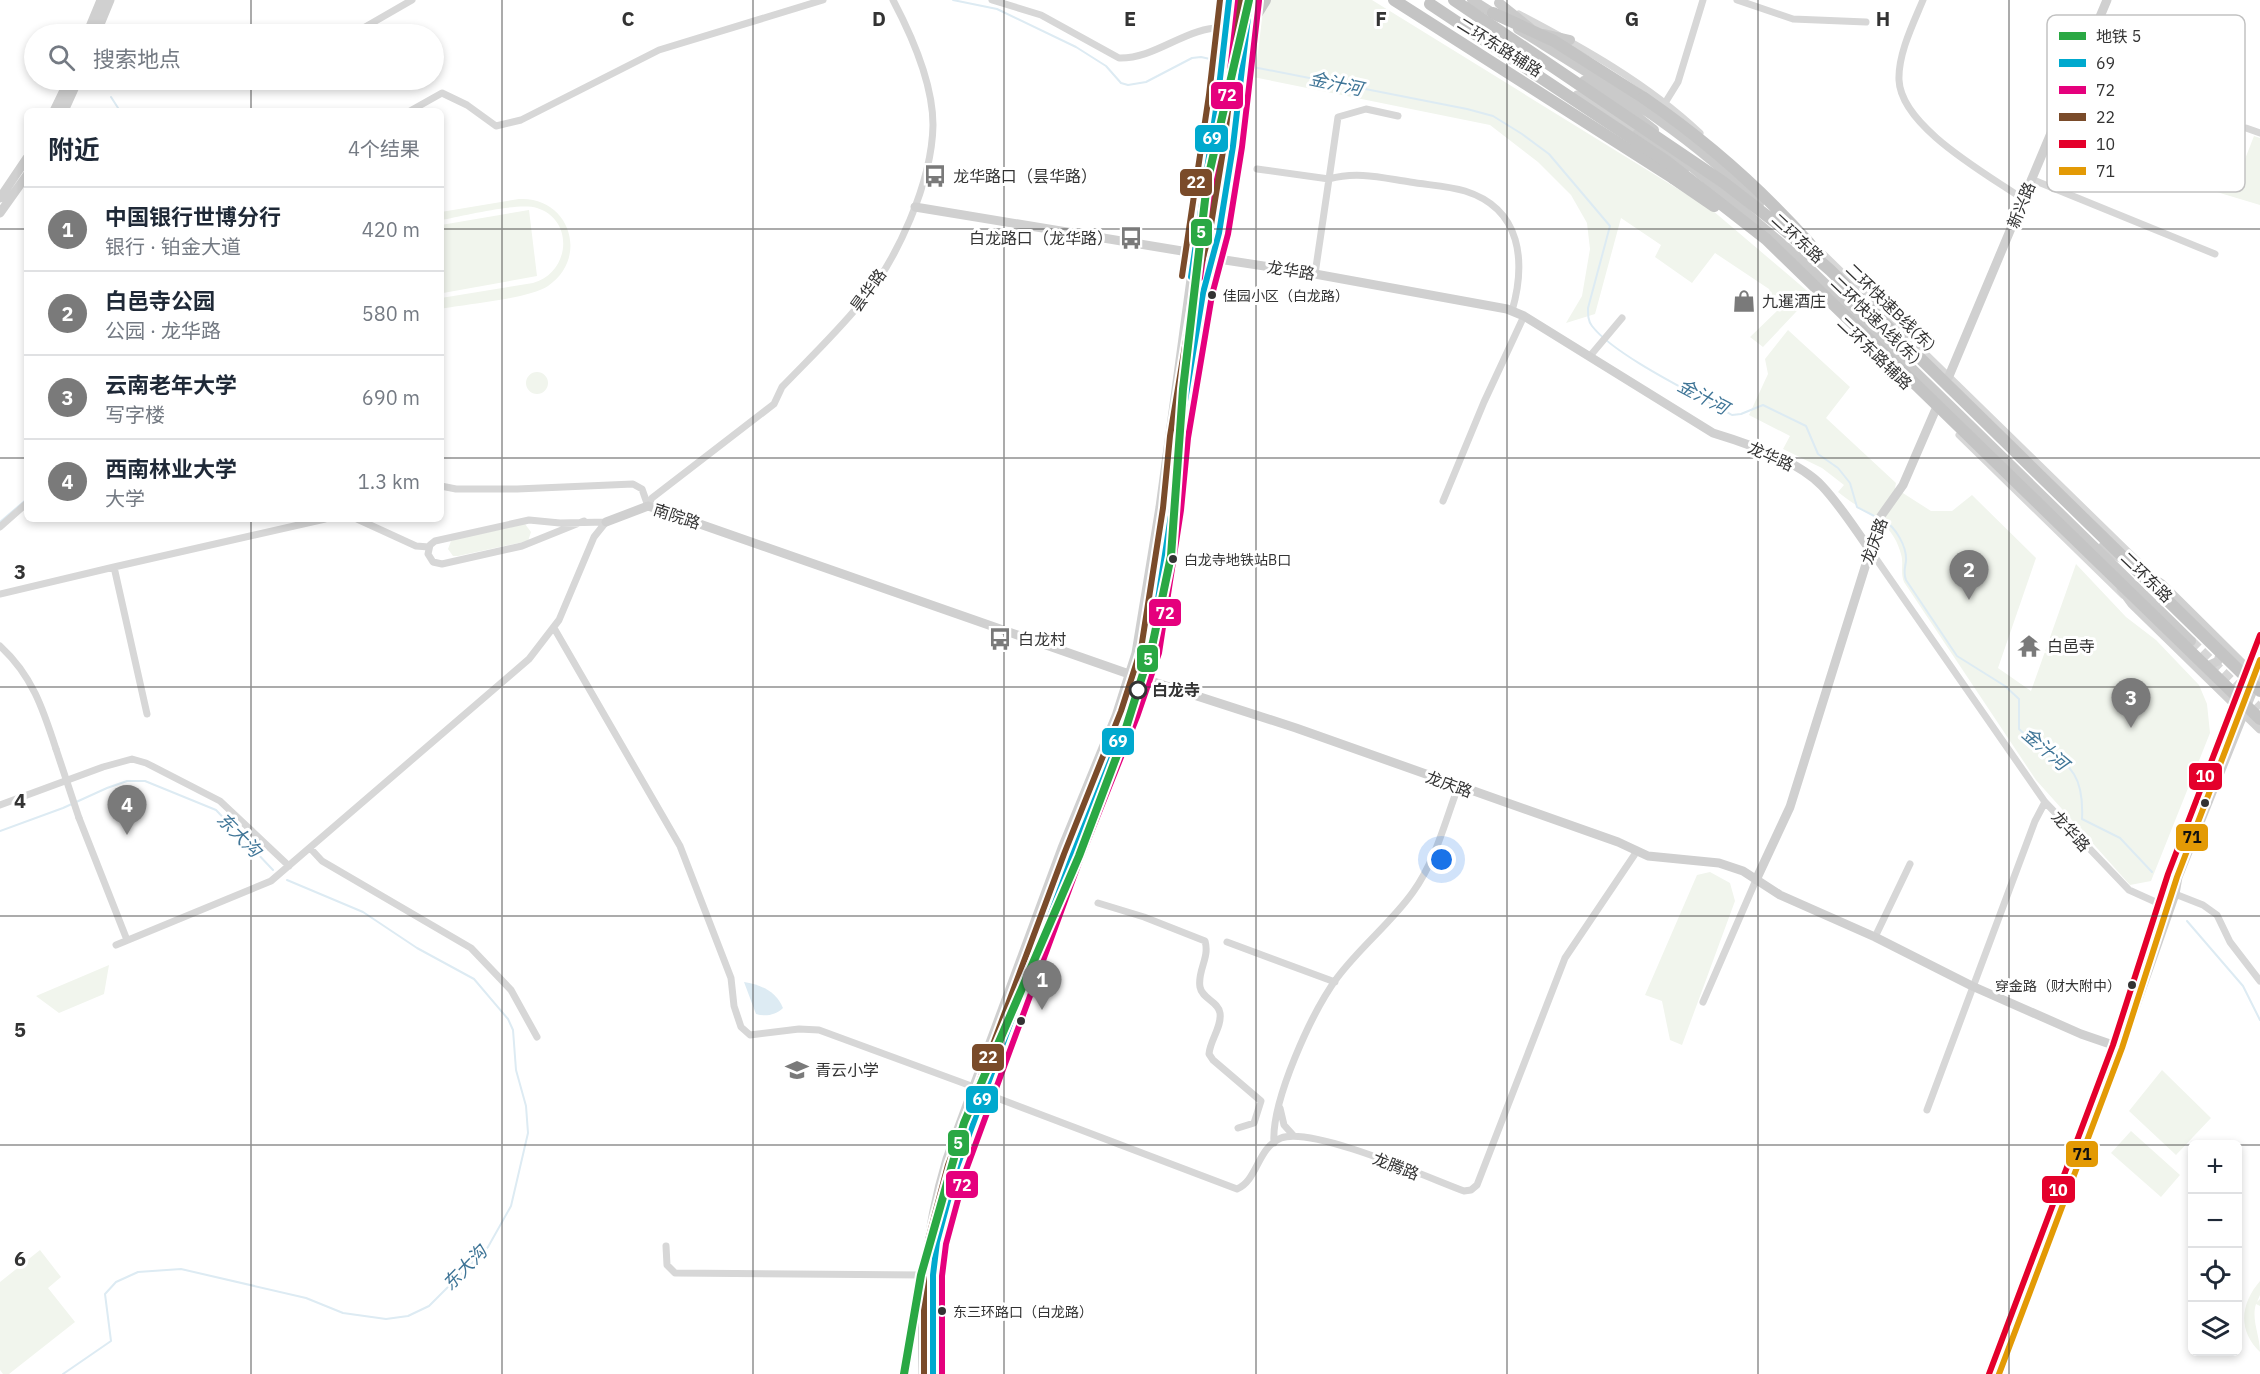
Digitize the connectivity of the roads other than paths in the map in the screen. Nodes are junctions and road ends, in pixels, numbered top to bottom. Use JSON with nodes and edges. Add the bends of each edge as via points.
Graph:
{"nodes":[{"id":1,"x":100,"y":0,"type":"edge"},
{"id":2,"x":110,"y":0,"type":"edge"},
{"id":3,"x":412,"y":0,"type":"edge"},
{"id":4,"x":823,"y":0,"type":"edge"},
{"id":5,"x":894,"y":0,"type":"edge"},
{"id":6,"x":992,"y":0,"type":"edge"},
{"id":7,"x":1265,"y":0,"type":"edge"},
{"id":8,"x":1394,"y":0,"type":"edge"},
{"id":9,"x":1424,"y":0,"type":"edge"},
{"id":10,"x":1454,"y":0,"type":"edge"},
{"id":11,"x":1472,"y":0,"type":"edge"},
{"id":12,"x":1703,"y":0,"type":"edge"},
{"id":13,"x":1737,"y":0,"type":"edge"},
{"id":14,"x":1923,"y":0,"type":"edge"},
{"id":15,"x":2107,"y":0,"type":"edge"},
{"id":16,"x":1229,"y":2,"type":"edge"},
{"id":17,"x":1249,"y":2,"type":"edge"},
{"id":18,"x":1495,"y":7,"type":"edge"},
{"id":19,"x":2101,"y":15,"type":"edge"},
{"id":20,"x":1866,"y":22,"type":"dead end"},
{"id":21,"x":91,"y":24,"type":"edge"},
{"id":22,"x":100,"y":24,"type":"edge"},
{"id":23,"x":370,"y":24,"type":"edge"},
{"id":24,"x":1226,"y":28,"type":"junction"},
{"id":25,"x":1534,"y":33,"type":"junction"},
{"id":26,"x":1569,"y":40,"type":"junction"},
{"id":27,"x":1558,"y":55,"type":"junction"},
{"id":28,"x":64,"y":90,"type":"edge"},
{"id":29,"x":73,"y":90,"type":"edge"},
{"id":30,"x":1665,"y":103,"type":"junction"},
{"id":31,"x":55,"y":108,"type":"edge"},
{"id":32,"x":65,"y":108,"type":"edge"},
{"id":33,"x":415,"y":108,"type":"edge"},
{"id":34,"x":1398,"y":116,"type":"dead end"},
{"id":35,"x":2246,"y":128,"type":"dead end"},
{"id":36,"x":1637,"y":134,"type":"junction"},
{"id":37,"x":2260,"y":134,"type":"edge"},
{"id":38,"x":2047,"y":141,"type":"edge"},
{"id":39,"x":24,"y":162,"type":"edge"},
{"id":40,"x":1257,"y":169,"type":"dead end"},
{"id":41,"x":1697,"y":172,"type":"junction"},
{"id":42,"x":24,"y":178,"type":"edge"},
{"id":43,"x":1329,"y":179,"type":"junction"},
{"id":44,"x":2031,"y":179,"type":"junction"},
{"id":45,"x":2047,"y":186,"type":"edge"},
{"id":46,"x":2063,"y":192,"type":"edge"},
{"id":47,"x":0,"y":198,"type":"edge"},
{"id":48,"x":2023,"y":198,"type":"junction"},
{"id":49,"x":915,"y":207,"type":"junction"},
{"id":50,"x":0,"y":213,"type":"edge"},
{"id":51,"x":1194,"y":253,"type":"junction"},
{"id":52,"x":2215,"y":254,"type":"dead end"},
{"id":53,"x":1212,"y":258,"type":"junction"},
{"id":54,"x":1804,"y":273,"type":"junction"},
{"id":55,"x":1315,"y":274,"type":"junction"},
{"id":56,"x":1841,"y":281,"type":"junction"},
{"id":57,"x":1203,"y":293,"type":"junction"},
{"id":58,"x":1512,"y":311,"type":"junction"},
{"id":59,"x":1524,"y":316,"type":"junction"},
{"id":60,"x":1622,"y":318,"type":"dead end"},
{"id":61,"x":1590,"y":356,"type":"junction"},
{"id":62,"x":1949,"y":376,"type":"junction"},
{"id":63,"x":1935,"y":411,"type":"junction"},
{"id":64,"x":1163,"y":469,"type":"junction"},
{"id":65,"x":1175,"y":469,"type":"junction"},
{"id":66,"x":444,"y":487,"type":"edge"},
{"id":67,"x":1443,"y":501,"type":"dead end"},
{"id":68,"x":24,"y":506,"type":"edge"},
{"id":69,"x":648,"y":506,"type":"junction"},
{"id":70,"x":584,"y":521,"type":"junction"},
{"id":71,"x":312,"y":522,"type":"edge"},
{"id":72,"x":364,"y":522,"type":"edge"},
{"id":73,"x":606,"y":522,"type":"junction"},
{"id":74,"x":0,"y":527,"type":"edge"},
{"id":75,"x":429,"y":547,"type":"junction"},
{"id":76,"x":2100,"y":549,"type":"junction"},
{"id":77,"x":1870,"y":550,"type":"junction"},
{"id":78,"x":114,"y":567,"type":"junction"},
{"id":79,"x":2162,"y":584,"type":"junction"},
{"id":80,"x":0,"y":594,"type":"edge"},
{"id":81,"x":2137,"y":609,"type":"junction"},
{"id":82,"x":554,"y":628,"type":"junction"},
{"id":83,"x":2260,"y":635,"type":"edge"},
{"id":84,"x":2193,"y":639,"type":"tunnel mouth"},
{"id":85,"x":2218,"y":639,"type":"junction"},
{"id":86,"x":0,"y":646,"type":"edge"},
{"id":87,"x":2193,"y":663,"type":"junction"},
{"id":88,"x":2247,"y":668,"type":"junction"},
{"id":89,"x":1129,"y":674,"type":"junction"},
{"id":90,"x":1142,"y":678,"type":"junction"},
{"id":91,"x":2259,"y":681,"type":"edge"},
{"id":92,"x":2234,"y":704,"type":"junction"},
{"id":93,"x":147,"y":714,"type":"dead end"},
{"id":94,"x":2244,"y":714,"type":"junction"},
{"id":95,"x":2260,"y":719,"type":"edge"},
{"id":96,"x":2260,"y":729,"type":"edge"},
{"id":97,"x":1458,"y":787,"type":"junction"},
{"id":98,"x":2045,"y":802,"type":"junction"},
{"id":99,"x":0,"y":805,"type":"edge"},
{"id":100,"x":310,"y":848,"type":"junction"},
{"id":101,"x":1637,"y":850,"type":"junction"},
{"id":102,"x":1910,"y":864,"type":"dead end"},
{"id":103,"x":289,"y":866,"type":"junction"},
{"id":104,"x":1756,"y":880,"type":"junction"},
{"id":105,"x":2175,"y":894,"type":"junction"},
{"id":106,"x":1098,"y":903,"type":"dead end"},
{"id":107,"x":2160,"y":904,"type":"junction"},
{"id":108,"x":1875,"y":937,"type":"junction"},
{"id":109,"x":127,"y":940,"type":"junction"},
{"id":110,"x":1227,"y":942,"type":"dead end"},
{"id":111,"x":116,"y":945,"type":"dead end"},
{"id":112,"x":2257,"y":970,"type":"edge"},
{"id":113,"x":2260,"y":981,"type":"edge"},
{"id":114,"x":1335,"y":982,"type":"junction"},
{"id":115,"x":1972,"y":986,"type":"junction"},
{"id":116,"x":1703,"y":1002,"type":"dead end"},
{"id":117,"x":537,"y":1036,"type":"dead end"},
{"id":118,"x":2113,"y":1045,"type":"junction"},
{"id":119,"x":974,"y":1087,"type":"junction"},
{"id":120,"x":984,"y":1093,"type":"junction"},
{"id":121,"x":1280,"y":1105,"type":"junction"},
{"id":122,"x":1927,"y":1110,"type":"dead end"},
{"id":123,"x":1238,"y":1128,"type":"dead end"},
{"id":124,"x":1293,"y":1135,"type":"junction"},
{"id":125,"x":1274,"y":1143,"type":"junction"},
{"id":126,"x":666,"y":1246,"type":"dead end"},
{"id":127,"x":923,"y":1275,"type":"junction"},
{"id":128,"x":923,"y":1374,"type":"edge"},
{"id":129,"x":933,"y":1374,"type":"edge"},
{"id":130,"x":1989,"y":1374,"type":"edge"},
{"id":131,"x":1999,"y":1374,"type":"edge"}],
"edges":[{"from":1,"to":21,"type":"street"},
{"from":2,"to":22,"type":"street"},
{"from":3,"to":23,"type":"street"},
{"from":4,"to":33,"type":"street","via":[[659,50],[521,120],[496,126],[461,101],[442,93]]},
{"from":5,"to":49,"type":"street","name":"昙华路","via":[[924,77],[933,124]]},
{"from":6,"to":24,"type":"street","via":[[1041,15],[1119,57],[1152,51],[1201,30]]},
{"from":7,"to":57,"type":"highway","bridge":true,"via":[[1247,29],[1236,63]]},
{"from":8,"to":54,"type":"highway","bridge":true,"via":[[1644,158],[1751,231]]},
{"from":9,"to":36,"type":"street","name":"二环东路辅路"},
{"from":9,"to":54,"type":"highway","name":"二环快速A线(东)","bridge":true,"via":[[1682,172]]},
{"from":10,"to":18,"type":"main road","name":"二环东路","bridge":true},
{"from":10,"to":56,"type":"highway","name":"二环快速B线(东)","bridge":true,"via":[[1723,182]]},
{"from":11,"to":18,"type":"main road","name":"二环东路"},
{"from":12,"to":30,"type":"street","via":[[1678,82]]},
{"from":13,"to":20,"type":"street","via":[[1793,19]]},
{"from":14,"to":48,"type":"street","via":[[1903,54],[1899,80],[1910,112],[1948,145]]},
{"from":15,"to":19,"type":"street","name":"新兴路"},
{"from":16,"to":24,"type":"street"},
{"from":17,"to":53,"type":"street","via":[[1233,146]]},
{"from":18,"to":25,"type":"highway"},
{"from":18,"to":26,"type":"street"},
{"from":18,"to":27,"type":"main road","name":"二环东路"},
{"from":18,"to":41,"type":"main road","name":"二环东路","via":[[1634,113]]},
{"from":24,"to":51,"type":"street"},
{"from":25,"to":26,"type":"main road"},
{"from":25,"to":27,"type":"main road"},
{"from":25,"to":56,"type":"highway","bridge":true,"via":[[1564,47],[1644,98],[1700,139],[1753,184]]},
{"from":26,"to":30,"type":"street"},
{"from":27,"to":76,"type":"main road","name":"二环东路","via":[[1654,115],[1720,167]]},
{"from":28,"to":31,"type":"street"},
{"from":29,"to":32,"type":"street"},
{"from":30,"to":62,"type":"street"},
{"from":34,"to":43,"type":"street","via":[[1366,109],[1338,117]]},
{"from":35,"to":37,"type":"street"},
{"from":36,"to":41,"type":"main road"},
{"from":36,"to":63,"type":"street","name":"二环东路辅路","via":[[1688,183],[1766,247]]},
{"from":38,"to":44,"type":"street","name":"新兴路"},
{"from":39,"to":47,"type":"street"},
{"from":40,"to":43,"type":"street"},
{"from":41,"to":76,"type":"main road","name":"二环东路","via":[[1800,259]]},
{"from":42,"to":50,"type":"street"},
{"from":43,"to":55,"type":"street"},
{"from":43,"to":58,"type":"street","via":[[1349,173],[1463,191],[1493,206],[1506,219],[1519,252],[1519,286]]},
{"from":44,"to":45,"type":"street"},
{"from":44,"to":48,"type":"street","name":"新兴路"},
{"from":46,"to":52,"type":"street"},
{"from":48,"to":62,"type":"street","name":"新兴路"},
{"from":49,"to":51,"type":"street"},
{"from":49,"to":69,"type":"street","name":"昙华路","via":[[871,290],[782,387],[774,404],[652,498]]},
{"from":51,"to":64,"type":"street"},
{"from":53,"to":55,"type":"street","name":"龙华路"},
{"from":53,"to":57,"type":"street"},
{"from":54,"to":95,"type":"highway","name":"二环快速A线(东)","bridge":true},
{"from":55,"to":58,"type":"street","name":"龙华路"},
{"from":56,"to":91,"type":"highway","name":"二环快速B线(东)","bridge":true},
{"from":57,"to":65,"type":"street"},
{"from":58,"to":59,"type":"street","name":"龙华路"},
{"from":59,"to":61,"type":"street","name":"龙华路"},
{"from":59,"to":67,"type":"street"},
{"from":60,"to":61,"type":"street"},
{"from":61,"to":77,"type":"street","name":"龙华路","via":[[1713,433],[1804,472],[1828,492]]},
{"from":62,"to":79,"type":"street"},
{"from":63,"to":77,"type":"street","name":"龙庆路","via":[[1903,485],[1880,520]]},
{"from":63,"to":81,"type":"street","name":"二环东路辅路"},
{"from":64,"to":65,"type":"street"},
{"from":64,"to":89,"type":"street","via":[[1143,616]]},
{"from":65,"to":90,"type":"street","via":[[1150,651]]},
{"from":66,"to":69,"type":"street","via":[[517,489],[633,484],[642,489]]},
{"from":68,"to":74,"type":"street"},
{"from":69,"to":73,"type":"street","name":"南院路"},
{"from":69,"to":89,"type":"street","name":"南院路"},
{"from":70,"to":73,"type":"street"},
{"from":70,"to":75,"type":"street","via":[[529,520],[435,541]]},
{"from":70,"to":75,"type":"street","via":[[522,546],[442,564],[430,560]]},
{"from":71,"to":78,"type":"street"},
{"from":72,"to":75,"type":"street","via":[[416,546]]},
{"from":73,"to":82,"type":"street","via":[[594,537]]},
{"from":76,"to":79,"type":"street"},
{"from":76,"to":81,"type":"street","via":[[2121,590]]},
{"from":76,"to":84,"type":"main road","name":"二环东路"},
{"from":77,"to":98,"type":"street","name":"龙华路"},
{"from":77,"to":104,"type":"street","name":"龙庆路","via":[[1790,807]]},
{"from":78,"to":80,"type":"street"},
{"from":78,"to":93,"type":"street"},
{"from":79,"to":85,"type":"street"},
{"from":81,"to":87,"type":"street","name":"二环东路辅路"},
{"from":82,"to":100,"type":"street","via":[[529,659]]},
{"from":82,"to":119,"type":"street","via":[[680,846],[731,978],[737,1016],[745,1032],[762,1035],[819,1030]]},
{"from":83,"to":88,"type":"street"},
{"from":85,"to":87,"type":"street","via":[[2222,652],[2215,664],[2202,668]]},
{"from":85,"to":88,"type":"street"},
{"from":86,"to":109,"type":"street","bridge":true,"via":[[34,687]]},
{"from":87,"to":92,"type":"street","name":"二环东路辅路"},
{"from":88,"to":91,"type":"street"},
{"from":88,"to":92,"type":"street"},
{"from":89,"to":90,"type":"street","name":"南院路"},
{"from":89,"to":119,"type":"street"},
{"from":90,"to":97,"type":"street","name":"龙庆路"},
{"from":90,"to":120,"type":"street"},
{"from":91,"to":94,"type":"street"},
{"from":92,"to":94,"type":"street","name":"二环东路辅路"},
{"from":92,"to":107,"type":"street"},
{"from":94,"to":96,"type":"street","name":"二环东路辅路"},
{"from":94,"to":105,"type":"street","via":[[2178,877]]},
{"from":97,"to":101,"type":"street","name":"龙庆路"},
{"from":97,"to":114,"type":"street","via":[[1414,891]]},
{"from":98,"to":107,"type":"street","name":"龙华路","via":[[2129,890]]},
{"from":98,"to":115,"type":"street"},
{"from":99,"to":103,"type":"street","via":[[132,759],[220,801]]},
{"from":100,"to":103,"type":"street"},
{"from":100,"to":117,"type":"street","via":[[322,861],[471,948],[511,990]]},
{"from":101,"to":104,"type":"street","name":"龙庆路","via":[[1662,859],[1719,863]]},
{"from":101,"to":124,"type":"street","name":"龙腾路","via":[[1565,958],[1477,1185],[1471,1190],[1464,1191],[1348,1148]]},
{"from":102,"to":108,"type":"street"},
{"from":103,"to":109,"type":"street","via":[[271,881]]},
{"from":104,"to":108,"type":"street","name":"龙庆路","via":[[1780,895]]},
{"from":104,"to":116,"type":"street","name":"龙庆路"},
{"from":105,"to":112,"type":"street","via":[[2217,915],[2230,942]]},
{"from":105,"to":131,"type":"street"},
{"from":106,"to":123,"type":"street","via":[[1205,941],[1207,954],[1200,986],[1220,1013],[1209,1054],[1261,1101],[1254,1123]]},
{"from":107,"to":118,"type":"street"},
{"from":108,"to":115,"type":"street","name":"龙庆路"},
{"from":109,"to":111,"type":"street"},
{"from":110,"to":114,"type":"street"},
{"from":112,"to":113,"type":"street"},
{"from":114,"to":121,"type":"street","via":[[1292,1066]]},
{"from":115,"to":118,"type":"street","name":"龙庆路"},
{"from":115,"to":122,"type":"street"},
{"from":118,"to":130,"type":"street"},
{"from":119,"to":127,"type":"street","via":[[936,1198]]},
{"from":120,"to":125,"type":"street","via":[[1237,1189],[1244,1186],[1265,1149]]},
{"from":120,"to":129,"type":"street","via":[[957,1167],[937,1242]]},
{"from":121,"to":124,"type":"street","via":[[1281,1117]]},
{"from":121,"to":125,"type":"street","via":[[1273,1130]]},
{"from":124,"to":125,"type":"street"},
{"from":126,"to":127,"type":"street","via":[[667,1265],[675,1273]]},
{"from":127,"to":128,"type":"street"}]}
